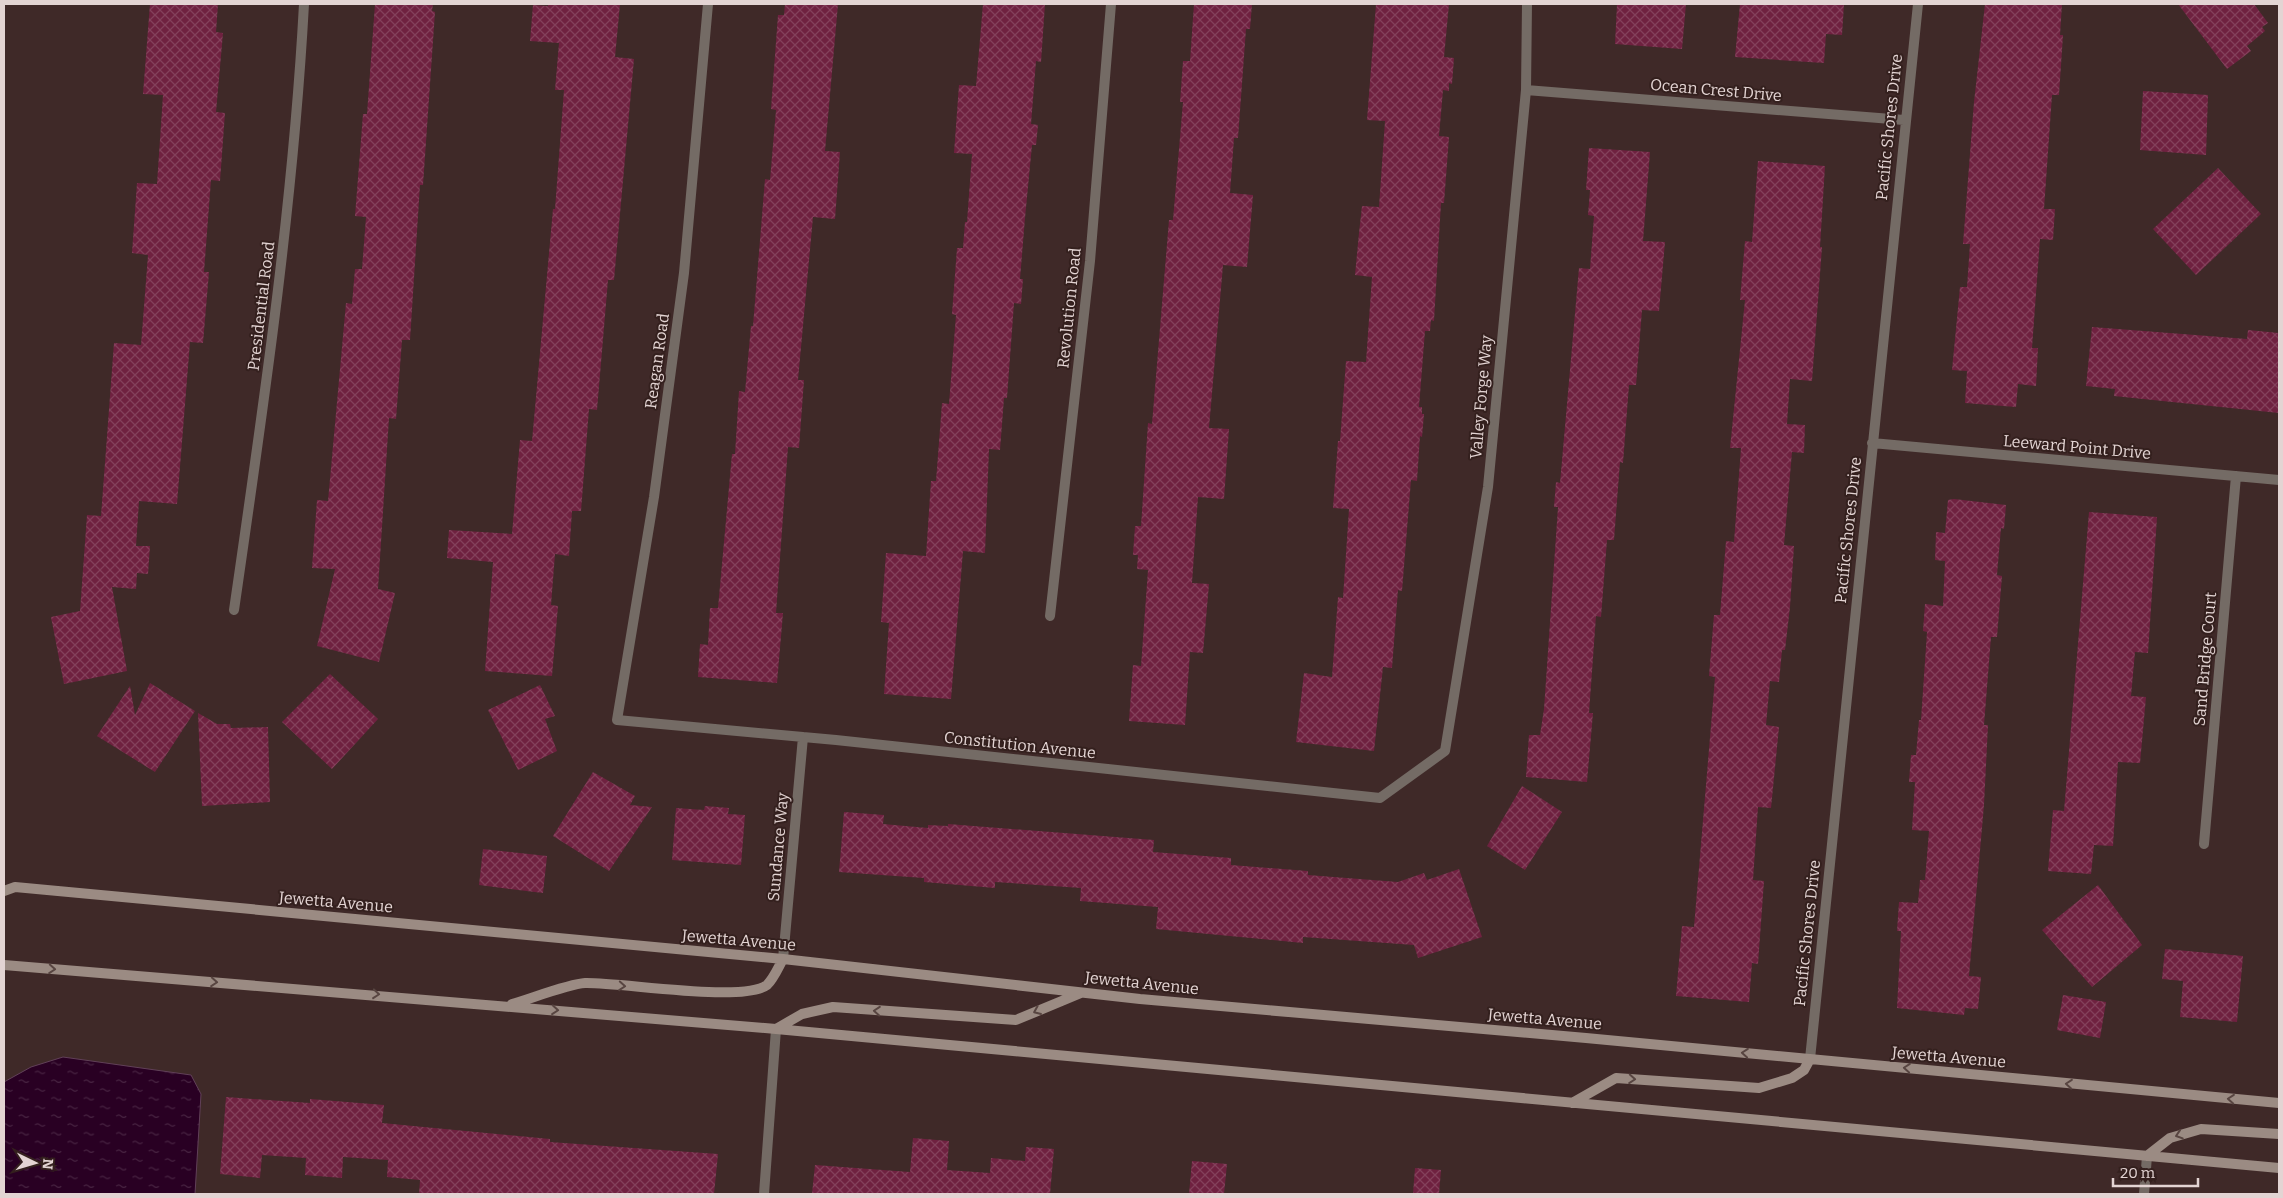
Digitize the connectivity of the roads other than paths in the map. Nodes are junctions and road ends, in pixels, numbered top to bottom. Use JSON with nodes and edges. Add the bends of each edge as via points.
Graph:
{"nodes":[{"id":1,"x":304,"y":4,"type":"edge"},
{"id":2,"x":708,"y":4,"type":"edge"},
{"id":3,"x":1110,"y":4,"type":"edge"},
{"id":4,"x":1527,"y":4,"type":"edge"},
{"id":5,"x":1918,"y":4,"type":"edge"},
{"id":6,"x":1526,"y":90,"type":"junction"},
{"id":7,"x":1904,"y":120,"type":"junction"},
{"id":8,"x":1872,"y":443,"type":"junction"},
{"id":9,"x":2236,"y":476,"type":"junction"},
{"id":10,"x":2279,"y":480,"type":"edge"},
{"id":11,"x":234,"y":610,"type":"dead end"},
{"id":12,"x":1050,"y":616,"type":"dead end"},
{"id":13,"x":616,"y":720,"type":"joint"},
{"id":14,"x":803,"y":737,"type":"junction"},
{"id":15,"x":1413,"y":774,"type":"joint"},
{"id":16,"x":2204,"y":844,"type":"dead end"},
{"id":17,"x":4,"y":891,"type":"edge"},
{"id":18,"x":782,"y":959,"type":"junction"},
{"id":19,"x":4,"y":964,"type":"edge"},
{"id":20,"x":1082,"y":992,"type":"junction"},
{"id":21,"x":506,"y":1006,"type":"junction"},
{"id":22,"x":776,"y":1029,"type":"junction"},
{"id":23,"x":1810,"y":1059,"type":"junction"},
{"id":24,"x":1572,"y":1102,"type":"junction"},
{"id":25,"x":2279,"y":1104,"type":"edge"},
{"id":26,"x":2279,"y":1134,"type":"edge"},
{"id":27,"x":2147,"y":1156,"type":"junction"},
{"id":28,"x":2279,"y":1168,"type":"edge"},
{"id":29,"x":764,"y":1194,"type":"edge"},
{"id":30,"x":2144,"y":1194,"type":"edge"}],
"edges":[{"from":1,"to":11,"type":"street","name":"Presidential Road","via":[[271,354]]},
{"from":2,"to":13,"type":"street","name":"Reagan Road","via":[[684,272],[654,497]]},
{"from":3,"to":12,"type":"street","name":"Revolution Road","via":[[1090,261]]},
{"from":4,"to":6,"type":"street","name":"Valley Forge Way"},
{"from":5,"to":7,"type":"street","name":"Pacific Shores Drive"},
{"from":6,"to":7,"type":"street","name":"Ocean Crest Drive"},
{"from":6,"to":15,"type":"street","name":"Valley Forge Way","via":[[1488,487],[1450,722],[1445,751]]},
{"from":7,"to":8,"type":"street","name":"Pacific Shores Drive"},
{"from":8,"to":9,"type":"street","name":"Leeward Point Drive"},
{"from":8,"to":23,"type":"street","name":"Pacific Shores Drive"},
{"from":9,"to":10,"type":"street","name":"Leeward Point Drive"},
{"from":9,"to":16,"type":"street","name":"Sand Bridge Court"},
{"from":13,"to":14,"type":"street","name":"Constitution Avenue"},
{"from":14,"to":15,"type":"street","name":"Constitution Avenue","via":[[1380,798]]},
{"from":14,"to":18,"type":"street","name":"Sundance Way"},
{"from":17,"to":18,"type":"street","name":"Jewetta Avenue","via":[[14,887]]},
{"from":18,"to":20,"type":"street","name":"Jewetta Avenue"},
{"from":21,"to":18,"type":"street","one_way":true,"via":[[584,983],[723,992],[752,990],[766,986]]},
{"from":19,"to":21,"type":"street","one_way":true},
{"from":20,"to":22,"type":"street","one_way":true,"via":[[1016,1020],[833,1007],[802,1014]]},
{"from":23,"to":20,"type":"street","name":"Jewetta Avenue","one_way":true},
{"from":21,"to":22,"type":"street","one_way":true},
{"from":22,"to":24,"type":"street"},
{"from":22,"to":29,"type":"street"},
{"from":24,"to":23,"type":"street","one_way":true,"via":[[1616,1078],[1759,1088],[1792,1078],[1804,1070]]},
{"from":25,"to":23,"type":"street","name":"Jewetta Avenue","one_way":true},
{"from":24,"to":27,"type":"street"},
{"from":26,"to":27,"type":"street","one_way":true,"via":[[2201,1129],[2170,1138]]},
{"from":27,"to":28,"type":"street"},
{"from":27,"to":30,"type":"street"}]}
